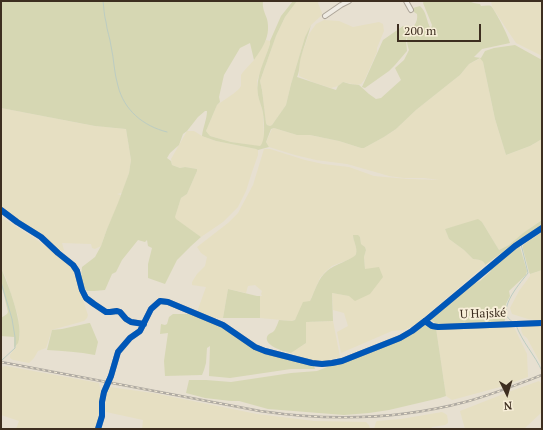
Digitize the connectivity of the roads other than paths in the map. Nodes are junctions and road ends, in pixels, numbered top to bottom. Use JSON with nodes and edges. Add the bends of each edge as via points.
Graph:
{"nodes":[{"id":1,"x":349,"y":1,"type":"edge"},
{"id":2,"x":406,"y":1,"type":"edge"},
{"id":3,"x":412,"y":10,"type":"dead end"},
{"id":4,"x":325,"y":16,"type":"dead end"},
{"id":5,"x":1,"y":210,"type":"edge"},
{"id":6,"x":542,"y":228,"type":"edge"},
{"id":7,"x":425,"y":321,"type":"junction"},
{"id":8,"x":542,"y":323,"type":"edge"},
{"id":9,"x":144,"y":324,"type":"junction"},
{"id":10,"x":98,"y":429,"type":"edge"}],
"edges":[{"from":1,"to":4,"type":"street"},
{"from":2,"to":3,"type":"street"},
{"from":5,"to":9,"type":"street","via":[[41,237],[73,265],[86,298],[106,312],[117,311],[131,322]]},
{"from":6,"to":7,"type":"street","via":[[515,246]]},
{"from":7,"to":8,"type":"street","name":"U Hajské","via":[[438,327]]},
{"from":7,"to":9,"type":"street","via":[[400,338],[342,361],[322,364],[255,347],[223,325],[168,302],[160,301],[155,304]]},
{"from":9,"to":10,"type":"street","via":[[118,352],[104,392]]}]}
